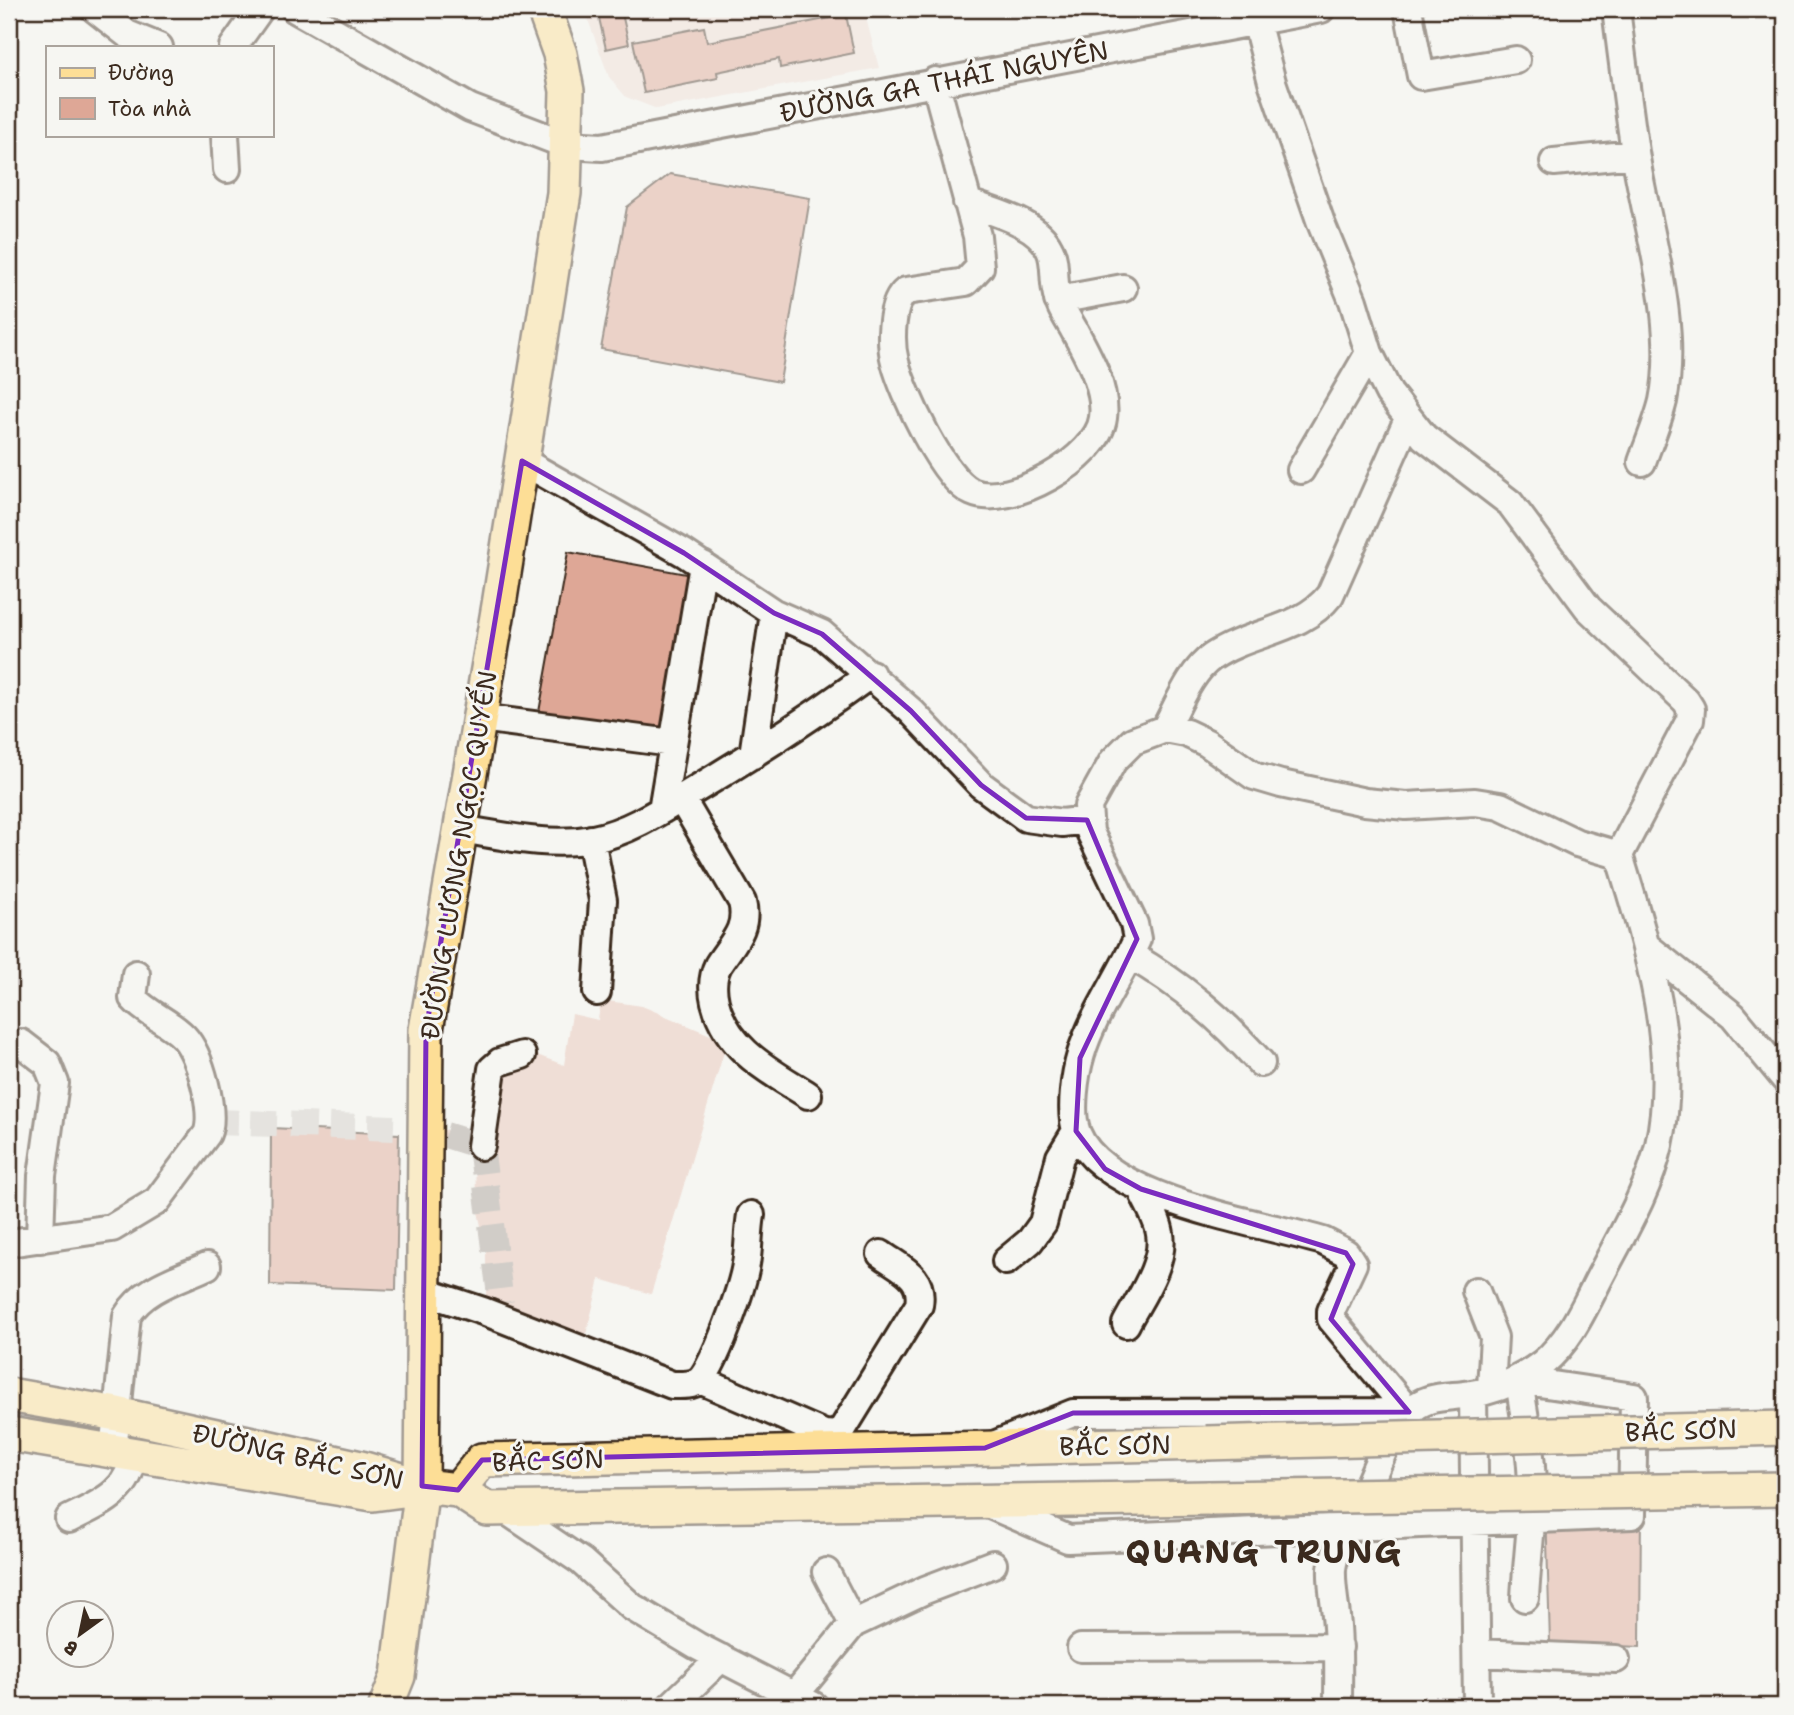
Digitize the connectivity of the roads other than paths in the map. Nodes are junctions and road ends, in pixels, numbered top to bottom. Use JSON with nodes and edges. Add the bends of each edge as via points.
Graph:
{"nodes":[{"id":1,"x":95,"y":9,"type":"edge"},
{"id":2,"x":260,"y":9,"type":"edge"},
{"id":3,"x":295,"y":9,"type":"edge"},
{"id":4,"x":544,"y":9,"type":"edge"},
{"id":5,"x":1321,"y":9,"type":"edge"},
{"id":6,"x":1408,"y":9,"type":"edge"},
{"id":7,"x":1616,"y":9,"type":"edge"},
{"id":8,"x":1256,"y":15,"type":"edge"},
{"id":9,"x":157,"y":46,"type":"edge"},
{"id":10,"x":234,"y":46,"type":"edge"},
{"id":11,"x":1516,"y":60,"type":"dead end"},
{"id":12,"x":935,"y":81,"type":"junction"},
{"id":13,"x":225,"y":136,"type":"edge"},
{"id":14,"x":567,"y":145,"type":"junction"},
{"id":15,"x":1635,"y":154,"type":"junction"},
{"id":16,"x":1554,"y":163,"type":"dead end"},
{"id":17,"x":226,"y":169,"type":"dead end"},
{"id":18,"x":967,"y":202,"type":"junction"},
{"id":19,"x":1123,"y":288,"type":"dead end"},
{"id":20,"x":1058,"y":300,"type":"junction"},
{"id":21,"x":1369,"y":354,"type":"junction"},
{"id":22,"x":1409,"y":419,"type":"junction"},
{"id":23,"x":522,"y":461,"type":"junction"},
{"id":24,"x":1642,"y":462,"type":"dead end"},
{"id":25,"x":1301,"y":470,"type":"dead end"},
{"id":26,"x":703,"y":565,"type":"junction"},
{"id":27,"x":774,"y":613,"type":"junction"},
{"id":28,"x":871,"y":674,"type":"junction"},
{"id":29,"x":480,"y":718,"type":"junction"},
{"id":30,"x":1165,"y":729,"type":"junction"},
{"id":31,"x":672,"y":743,"type":"junction"},
{"id":32,"x":753,"y":755,"type":"junction"},
{"id":33,"x":671,"y":804,"type":"junction"},
{"id":34,"x":1087,"y":820,"type":"junction"},
{"id":35,"x":461,"y":829,"type":"junction"},
{"id":36,"x":591,"y":839,"type":"junction"},
{"id":37,"x":1619,"y":855,"type":"junction"},
{"id":38,"x":1646,"y":946,"type":"junction"},
{"id":39,"x":1130,"y":955,"type":"junction"},
{"id":40,"x":136,"y":974,"type":"dead end"},
{"id":41,"x":597,"y":992,"type":"dead end"},
{"id":42,"x":22,"y":1042,"type":"dead end"},
{"id":43,"x":522,"y":1055,"type":"dead end"},
{"id":44,"x":1261,"y":1063,"type":"dead end"},
{"id":45,"x":1785,"y":1079,"type":"edge"},
{"id":46,"x":808,"y":1095,"type":"dead end"},
{"id":47,"x":1076,"y":1132,"type":"junction"},
{"id":48,"x":481,"y":1146,"type":"dead end"},
{"id":49,"x":1141,"y":1189,"type":"junction"},
{"id":50,"x":751,"y":1215,"type":"dead end"},
{"id":51,"x":40,"y":1238,"type":"junction"},
{"id":52,"x":9,"y":1243,"type":"edge"},
{"id":53,"x":881,"y":1254,"type":"dead end"},
{"id":54,"x":1006,"y":1261,"type":"dead end"},
{"id":55,"x":207,"y":1266,"type":"dead end"},
{"id":56,"x":1476,"y":1291,"type":"dead end"},
{"id":57,"x":425,"y":1292,"type":"junction"},
{"id":58,"x":1126,"y":1324,"type":"dead end"},
{"id":59,"x":700,"y":1380,"type":"junction"},
{"id":60,"x":1519,"y":1380,"type":"junction"},
{"id":61,"x":1482,"y":1391,"type":"junction"},
{"id":62,"x":9,"y":1395,"type":"edge"},
{"id":63,"x":1409,"y":1412,"type":"junction"},
{"id":64,"x":117,"y":1414,"type":"junction"},
{"id":65,"x":1785,"y":1428,"type":"edge"},
{"id":66,"x":9,"y":1434,"type":"edge"},
{"id":67,"x":985,"y":1448,"type":"junction"},
{"id":68,"x":123,"y":1452,"type":"junction"},
{"id":69,"x":422,"y":1486,"type":"junction"},
{"id":70,"x":1785,"y":1489,"type":"edge"},
{"id":71,"x":458,"y":1490,"type":"junction"},
{"id":72,"x":983,"y":1502,"type":"junction"},
{"id":73,"x":504,"y":1509,"type":"junction"},
{"id":74,"x":69,"y":1519,"type":"dead end"},
{"id":75,"x":1530,"y":1520,"type":"junction"},
{"id":76,"x":1475,"y":1523,"type":"junction"},
{"id":77,"x":1349,"y":1525,"type":"junction"},
{"id":78,"x":993,"y":1564,"type":"dead end"},
{"id":79,"x":826,"y":1572,"type":"dead end"},
{"id":80,"x":1525,"y":1598,"type":"dead end"},
{"id":81,"x":853,"y":1625,"type":"junction"},
{"id":82,"x":1339,"y":1647,"type":"junction"},
{"id":83,"x":1080,"y":1648,"type":"dead end"},
{"id":84,"x":1477,"y":1653,"type":"junction"},
{"id":85,"x":721,"y":1658,"type":"junction"},
{"id":86,"x":1616,"y":1659,"type":"dead end"},
{"id":87,"x":804,"y":1701,"type":"edge"},
{"id":88,"x":386,"y":1706,"type":"edge"},
{"id":89,"x":671,"y":1706,"type":"edge"},
{"id":90,"x":1338,"y":1706,"type":"edge"},
{"id":91,"x":1478,"y":1706,"type":"edge"}],
"edges":[{"from":1,"to":9,"type":"street","via":[[127,34]]},
{"from":2,"to":10,"type":"street"},
{"from":3,"to":14,"type":"street","name":"ĐƯỜNG GA THÁI NGUYÊN","via":[[470,108]]},
{"from":4,"to":14,"type":"main road","name":"ĐƯỜNG LƯƠNG NGỌC QUYẾN","via":[[567,92]]},
{"from":5,"to":8,"type":"street","name":"ĐƯỜNG GA THÁI NGUYÊN"},
{"from":6,"to":11,"type":"street","via":[[1421,76]]},
{"from":7,"to":15,"type":"street"},
{"from":8,"to":12,"type":"street","name":"ĐƯỜNG GA THÁI NGUYÊN"},
{"from":8,"to":21,"type":"street","via":[[1294,149]]},
{"from":12,"to":14,"type":"street","name":"ĐƯỜNG GA THÁI NGUYÊN","via":[[639,141],[602,147]]},
{"from":12,"to":18,"type":"street"},
{"from":13,"to":17,"type":"street"},
{"from":14,"to":23,"type":"main road","name":"ĐƯỜNG LƯƠNG NGỌC QUYẾN","via":[[564,193]]},
{"from":15,"to":16,"type":"street"},
{"from":15,"to":24,"type":"street","via":[[1658,272],[1666,374],[1662,402]]},
{"from":18,"to":20,"type":"street","via":[[1040,235],[1050,249]]},
{"from":18,"to":20,"type":"street","via":[[980,267],[966,282],[906,291],[897,302],[892,332],[894,360],[942,465],[958,485],[974,493],[1013,495],[1050,477],[1098,433],[1104,408],[1097,379]]},
{"from":19,"to":20,"type":"street"},
{"from":21,"to":22,"type":"street"},
{"from":21,"to":25,"type":"street"},
{"from":22,"to":30,"type":"street","via":[[1341,577],[1320,608],[1212,657],[1195,676]]},
{"from":22,"to":37,"type":"street","via":[[1448,458],[1510,503],[1588,608],[1691,709],[1690,719]]},
{"from":23,"to":26,"type":"street"},
{"from":23,"to":29,"type":"main road","name":"ĐƯỜNG LƯƠNG NGỌC QUYẾN"},
{"from":26,"to":27,"type":"street"},
{"from":26,"to":31,"type":"street"},
{"from":27,"to":28,"type":"street","via":[[822,634]]},
{"from":27,"to":32,"type":"street"},
{"from":28,"to":32,"type":"street"},
{"from":28,"to":34,"type":"street","via":[[981,785],[1010,808],[1038,822]]},
{"from":29,"to":31,"type":"street"},
{"from":29,"to":35,"type":"main road","name":"ĐƯỜNG LƯƠNG NGỌC QUYẾN"},
{"from":30,"to":34,"type":"street","via":[[1133,741],[1113,761],[1088,806]]},
{"from":30,"to":37,"type":"street","via":[[1186,733],[1254,776],[1281,784],[1406,806],[1475,802],[1500,806],[1577,843]]},
{"from":31,"to":33,"type":"street"},
{"from":32,"to":33,"type":"street"},
{"from":33,"to":36,"type":"street","via":[[614,834]]},
{"from":33,"to":46,"type":"street","via":[[743,902],[746,915],[712,983],[720,1020],[749,1057]]},
{"from":34,"to":39,"type":"street","via":[[1134,924],[1137,939]]},
{"from":35,"to":36,"type":"street","via":[[532,841]]},
{"from":35,"to":57,"type":"main road","name":"ĐƯỜNG LƯƠNG NGỌC QUYẾN","via":[[426,1030]]},
{"from":36,"to":41,"type":"street","via":[[603,900]]},
{"from":37,"to":38,"type":"street"},
{"from":38,"to":45,"type":"street","via":[[1733,1016]]},
{"from":38,"to":60,"type":"street","via":[[1666,1068],[1659,1147],[1629,1223],[1574,1327],[1560,1347]]},
{"from":39,"to":44,"type":"street","via":[[1197,998]]},
{"from":39,"to":47,"type":"street","via":[[1088,1033],[1080,1058]]},
{"from":40,"to":51,"type":"street","via":[[133,998],[187,1040],[210,1100],[212,1122],[157,1201],[113,1228]]},
{"from":42,"to":51,"type":"street","via":[[47,1063],[55,1083],[42,1176]]},
{"from":43,"to":48,"type":"street","via":[[492,1069]]},
{"from":47,"to":49,"type":"street","via":[[1105,1169]]},
{"from":47,"to":54,"type":"street","via":[[1060,1157],[1043,1223]]},
{"from":49,"to":58,"type":"street","via":[[1160,1233],[1160,1245],[1153,1271]]},
{"from":49,"to":63,"type":"street","via":[[1323,1241],[1346,1252],[1353,1264],[1331,1319]]},
{"from":50,"to":59,"type":"street","via":[[747,1264],[720,1345]]},
{"from":51,"to":52,"type":"street"},
{"from":53,"to":59,"type":"street","via":[[915,1277],[921,1294],[919,1306],[839,1435],[824,1434]]},
{"from":55,"to":64,"type":"street","via":[[134,1303],[127,1316]]},
{"from":56,"to":61,"type":"street","via":[[1494,1337]]},
{"from":57,"to":59,"type":"street","via":[[672,1385]]},
{"from":57,"to":69,"type":"main road","name":"ĐƯỜNG LƯƠNG NGỌC QUYẾN"},
{"from":60,"to":61,"type":"street"},
{"from":60,"to":75,"type":"street","via":[[1531,1466]]},
{"from":60,"to":75,"type":"street","via":[[1634,1397],[1632,1515]]},
{"from":61,"to":63,"type":"street","via":[[1433,1397]]},
{"from":61,"to":76,"type":"street"},
{"from":62,"to":64,"type":"main road","name":"ĐƯỜNG BẮC SƠN"},
{"from":63,"to":67,"type":"street","via":[[1073,1413]]},
{"from":63,"to":77,"type":"street","via":[[1376,1462]]},
{"from":64,"to":68,"type":"street"},
{"from":64,"to":69,"type":"main road","name":"ĐƯỜNG BẮC SƠN","via":[[361,1468]]},
{"from":65,"to":67,"type":"main road","name":"BẮC SƠN","bridge":true},
{"from":66,"to":68,"type":"main road","name":"ĐƯỜNG BẮC SƠN"},
{"from":67,"to":71,"type":"main road","name":"BẮC SƠN","via":[[482,1460]]},
{"from":68,"to":69,"type":"main road","name":"ĐƯỜNG BẮC SƠN","via":[[373,1494]]},
{"from":68,"to":74,"type":"street","via":[[132,1469],[126,1481],[108,1499]]},
{"from":69,"to":71,"type":"main road","name":"BẮC SƠN"},
{"from":69,"to":88,"type":"main road","name":"ĐƯỜNG LƯƠNG NGỌC QUYẾN","via":[[398,1676]]},
{"from":70,"to":72,"type":"main road","name":"BẮC SƠN","bridge":true},
{"from":71,"to":73,"type":"main road","name":"BẮC SƠN","via":[[486,1509]]},
{"from":72,"to":73,"type":"main road","name":"BẮC SƠN"},
{"from":72,"to":77,"type":"street","via":[[1068,1539]]},
{"from":73,"to":85,"type":"street","via":[[581,1561],[632,1607]]},
{"from":75,"to":76,"type":"street"},
{"from":75,"to":80,"type":"street"},
{"from":76,"to":77,"type":"street"},
{"from":76,"to":84,"type":"street"},
{"from":77,"to":82,"type":"street","via":[[1332,1572]]},
{"from":78,"to":81,"type":"street"},
{"from":79,"to":81,"type":"street"},
{"from":81,"to":87,"type":"street"},
{"from":82,"to":83,"type":"street"},
{"from":82,"to":90,"type":"street"},
{"from":84,"to":86,"type":"street"},
{"from":84,"to":91,"type":"street"},
{"from":85,"to":87,"type":"street"},
{"from":85,"to":89,"type":"street"}]}
